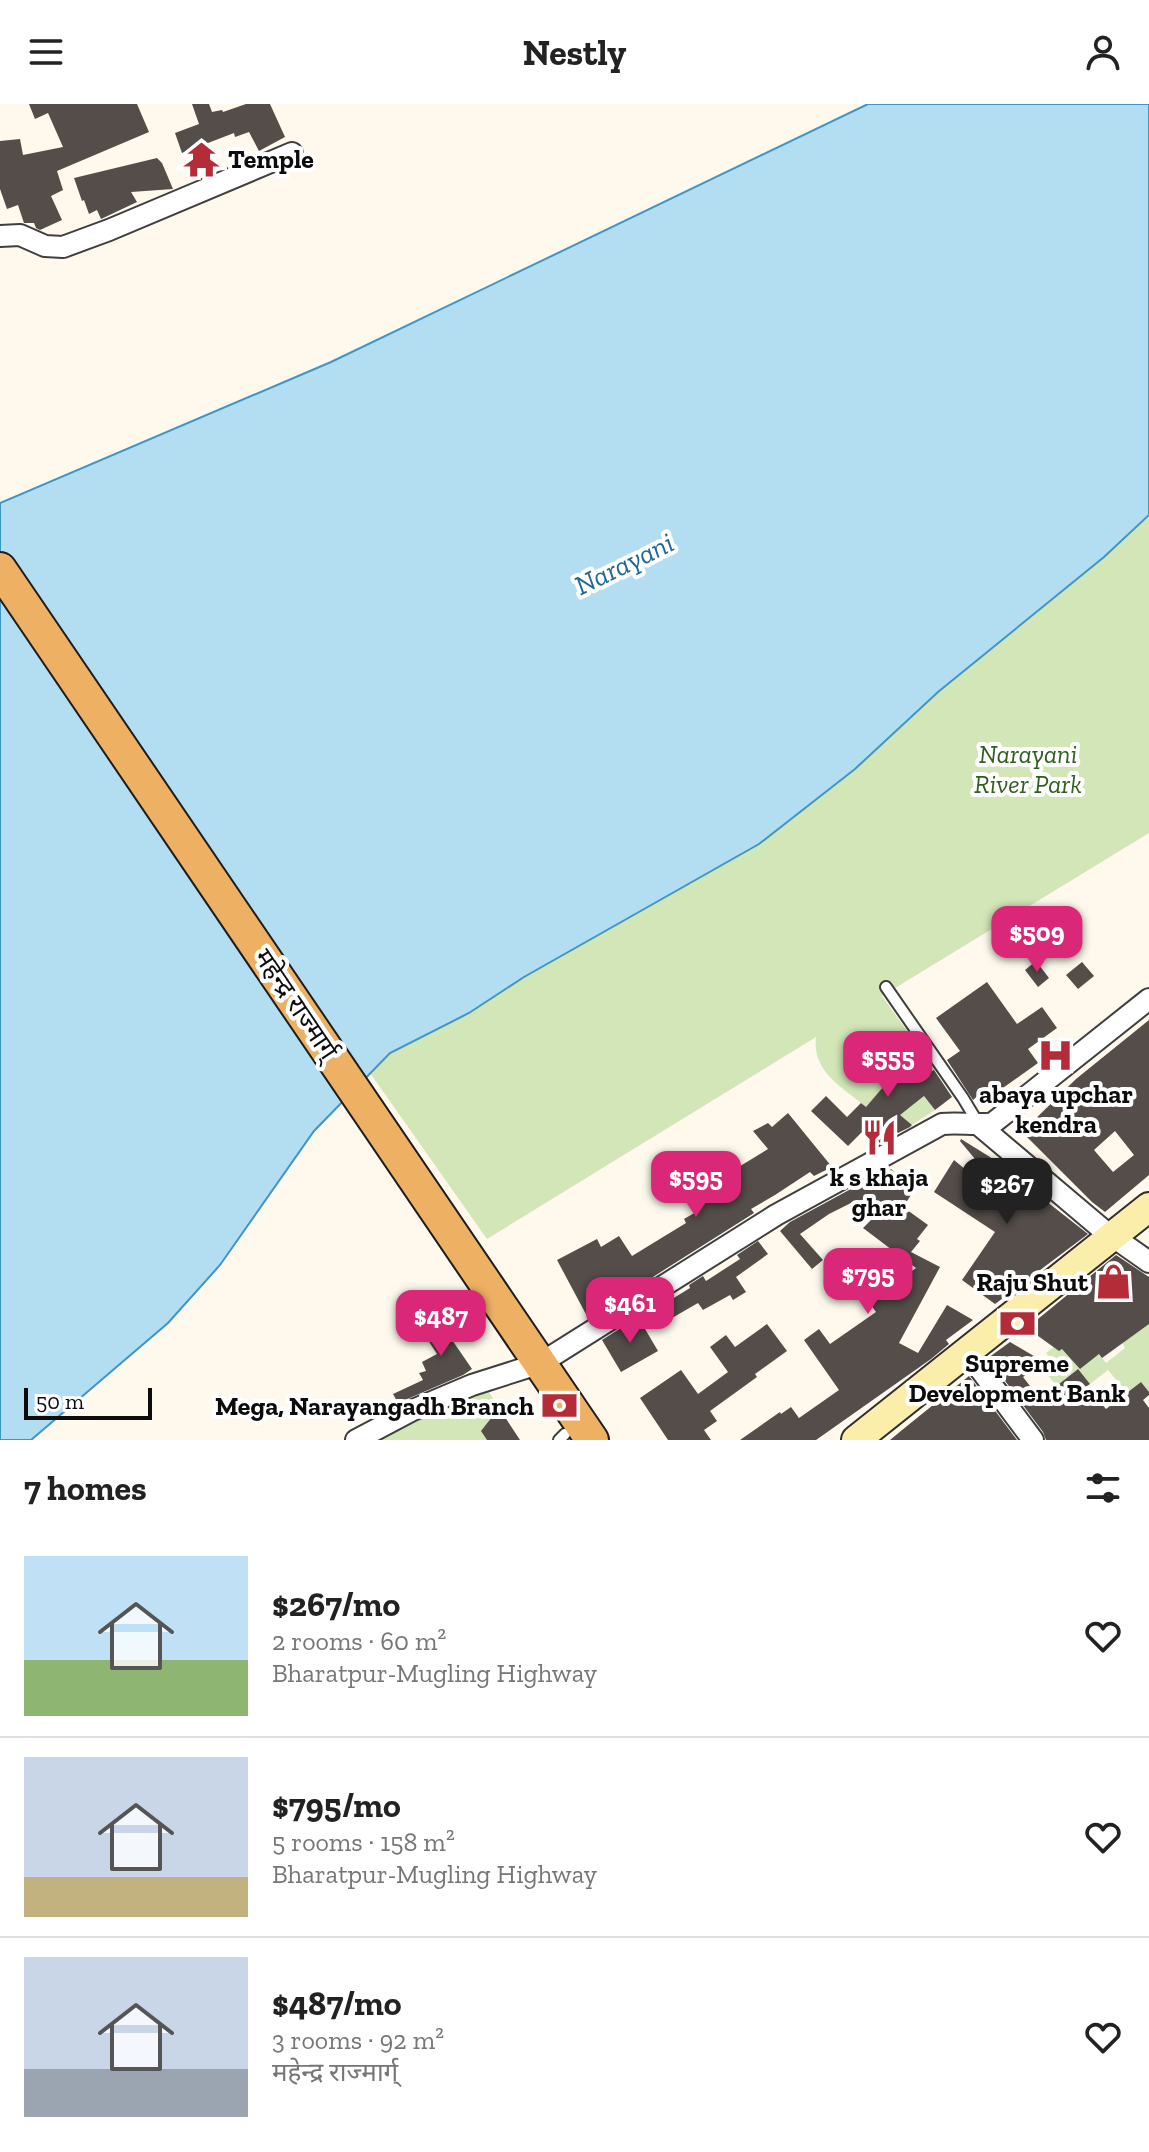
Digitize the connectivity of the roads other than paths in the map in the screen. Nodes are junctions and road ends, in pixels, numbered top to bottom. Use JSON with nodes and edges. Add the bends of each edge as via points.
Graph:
{"nodes":[{"id":1,"x":292,"y":153,"type":"dead end"},
{"id":2,"x":0,"y":236,"type":"edge"},
{"id":3,"x":0,"y":569,"type":"edge"},
{"id":4,"x":886,"y":987,"type":"dead end"},
{"id":5,"x":1149,"y":999,"type":"edge"},
{"id":6,"x":979,"y":1125,"type":"junction"},
{"id":7,"x":1149,"y":1207,"type":"edge"},
{"id":8,"x":1112,"y":1236,"type":"junction"},
{"id":9,"x":1149,"y":1262,"type":"edge"},
{"id":10,"x":968,"y":1353,"type":"junction"},
{"id":11,"x":541,"y":1363,"type":"junction"},
{"id":12,"x":572,"y":1438,"type":"edge"},
{"id":13,"x":356,"y":1440,"type":"edge"},
{"id":14,"x":856,"y":1440,"type":"edge"},
{"id":15,"x":1033,"y":1440,"type":"edge"}],
"edges":[{"from":1,"to":2,"type":"street","via":[[63,247],[20,235]]},
{"from":3,"to":11,"type":"highway","name":"महेन्द्र राज्मार्ग्"},
{"from":4,"to":6,"type":"lane"},
{"from":5,"to":6,"type":"street","via":[[1007,1113]]},
{"from":6,"to":8,"type":"street"},
{"from":6,"to":11,"type":"street","via":[[942,1124],[847,1175]]},
{"from":7,"to":8,"type":"main road"},
{"from":8,"to":9,"type":"street"},
{"from":8,"to":10,"type":"main road"},
{"from":10,"to":14,"type":"main road"},
{"from":10,"to":15,"type":"street"},
{"from":11,"to":12,"type":"highway","name":"महेन्द्र राज्मार्ग्"},
{"from":11,"to":13,"type":"street","via":[[472,1385]]}]}
